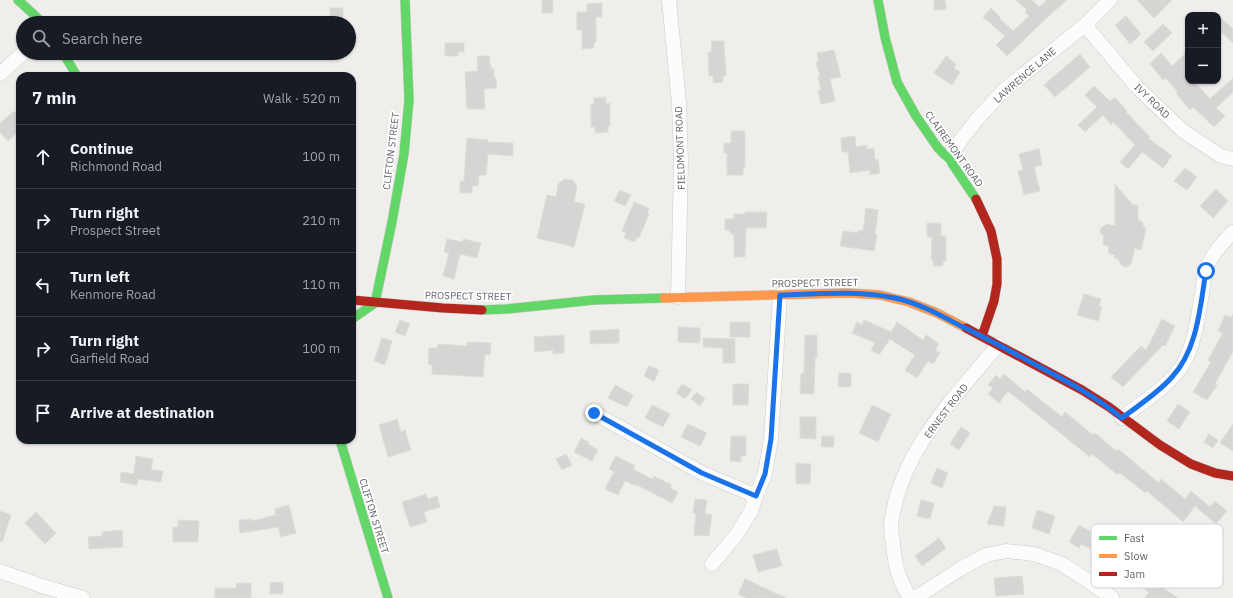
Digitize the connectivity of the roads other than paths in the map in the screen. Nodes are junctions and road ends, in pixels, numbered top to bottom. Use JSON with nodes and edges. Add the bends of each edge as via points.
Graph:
{"nodes":[{"id":1,"x":18,"y":0,"type":"edge"},
{"id":2,"x":404,"y":0,"type":"edge"},
{"id":3,"x":669,"y":0,"type":"edge"},
{"id":4,"x":878,"y":0,"type":"edge"},
{"id":5,"x":1110,"y":0,"type":"edge"},
{"id":6,"x":35,"y":16,"type":"edge"},
{"id":7,"x":1085,"y":24,"type":"junction"},
{"id":8,"x":16,"y":59,"type":"edge"},
{"id":9,"x":67,"y":60,"type":"edge"},
{"id":10,"x":75,"y":72,"type":"edge"},
{"id":11,"x":0,"y":74,"type":"edge"},
{"id":12,"x":949,"y":159,"type":"junction"},
{"id":13,"x":1233,"y":159,"type":"edge"},
{"id":14,"x":1233,"y":232,"type":"edge"},
{"id":15,"x":780,"y":295,"type":"junction"},
{"id":16,"x":678,"y":297,"type":"junction"},
{"id":17,"x":356,"y":301,"type":"edge"},
{"id":18,"x":374,"y":303,"type":"junction"},
{"id":19,"x":356,"y":316,"type":"edge"},
{"id":20,"x":982,"y":336,"type":"junction"},
{"id":21,"x":998,"y":344,"type":"junction"},
{"id":22,"x":594,"y":413,"type":"dead end"},
{"id":23,"x":1122,"y":418,"type":"junction"},
{"id":24,"x":341,"y":444,"type":"edge"},
{"id":25,"x":1233,"y":476,"type":"edge"},
{"id":26,"x":756,"y":496,"type":"junction"},
{"id":27,"x":712,"y":564,"type":"dead end"},
{"id":28,"x":0,"y":571,"type":"edge"},
{"id":29,"x":1091,"y":583,"type":"edge"},
{"id":30,"x":1098,"y":588,"type":"edge"},
{"id":31,"x":83,"y":598,"type":"edge"},
{"id":32,"x":388,"y":598,"type":"edge"},
{"id":33,"x":910,"y":598,"type":"edge"},
{"id":34,"x":913,"y":598,"type":"edge"},
{"id":35,"x":1112,"y":598,"type":"edge"}],
"edges":[{"from":1,"to":6,"type":"street"},
{"from":2,"to":18,"type":"street","name":"CLIFTON STREET","via":[[409,100],[404,154]]},
{"from":3,"to":16,"type":"street","name":"FIELDMONT ROAD","via":[[681,154]]},
{"from":4,"to":12,"type":"street","name":"CLAIREMONT ROAD","via":[[897,82],[916,116],[938,148]]},
{"from":5,"to":7,"type":"street","name":"LAWRENCE LANE"},
{"from":7,"to":12,"type":"street","name":"LAWRENCE LANE","via":[[1004,90],[978,118]]},
{"from":7,"to":13,"type":"street","name":"IVY ROAD","via":[[1137,87],[1183,131],[1221,156]]},
{"from":8,"to":11,"type":"street"},
{"from":9,"to":10,"type":"street"},
{"from":12,"to":20,"type":"street","name":"CLAIREMONT ROAD","via":[[975,197],[991,231],[997,259],[994,301]]},
{"from":14,"to":23,"type":"street","via":[[1219,247],[1206,271],[1193,339],[1181,367],[1172,378]]},
{"from":15,"to":16,"type":"street","name":"PROSPECT STREET"},
{"from":15,"to":20,"type":"street","name":"PROSPECT STREET","via":[[880,295],[923,307]]},
{"from":15,"to":26,"type":"street","via":[[771,439],[765,474]]},
{"from":16,"to":18,"type":"street","name":"PROSPECT STREET","via":[[594,300],[487,310]]},
{"from":17,"to":18,"type":"street","name":"PROSPECT STREET"},
{"from":18,"to":19,"type":"street"},
{"from":20,"to":21,"type":"street","name":"PROSPECT STREET"},
{"from":21,"to":23,"type":"street","name":"PROSPECT STREET","via":[[1091,395]]},
{"from":21,"to":33,"type":"street","name":"ERNEST ROAD","via":[[928,431],[899,490],[891,526],[895,563]]},
{"from":22,"to":26,"type":"street","via":[[702,473]]},
{"from":23,"to":25,"type":"street","name":"PROSPECT STREET","via":[[1191,464],[1215,473]]},
{"from":24,"to":32,"type":"street","name":"CLIFTON STREET"},
{"from":26,"to":27,"type":"street","via":[[751,511],[737,534]]},
{"from":28,"to":31,"type":"street"},
{"from":29,"to":34,"type":"street","via":[[1062,564],[1034,554],[1006,551],[986,555]]},
{"from":30,"to":35,"type":"street"}]}
